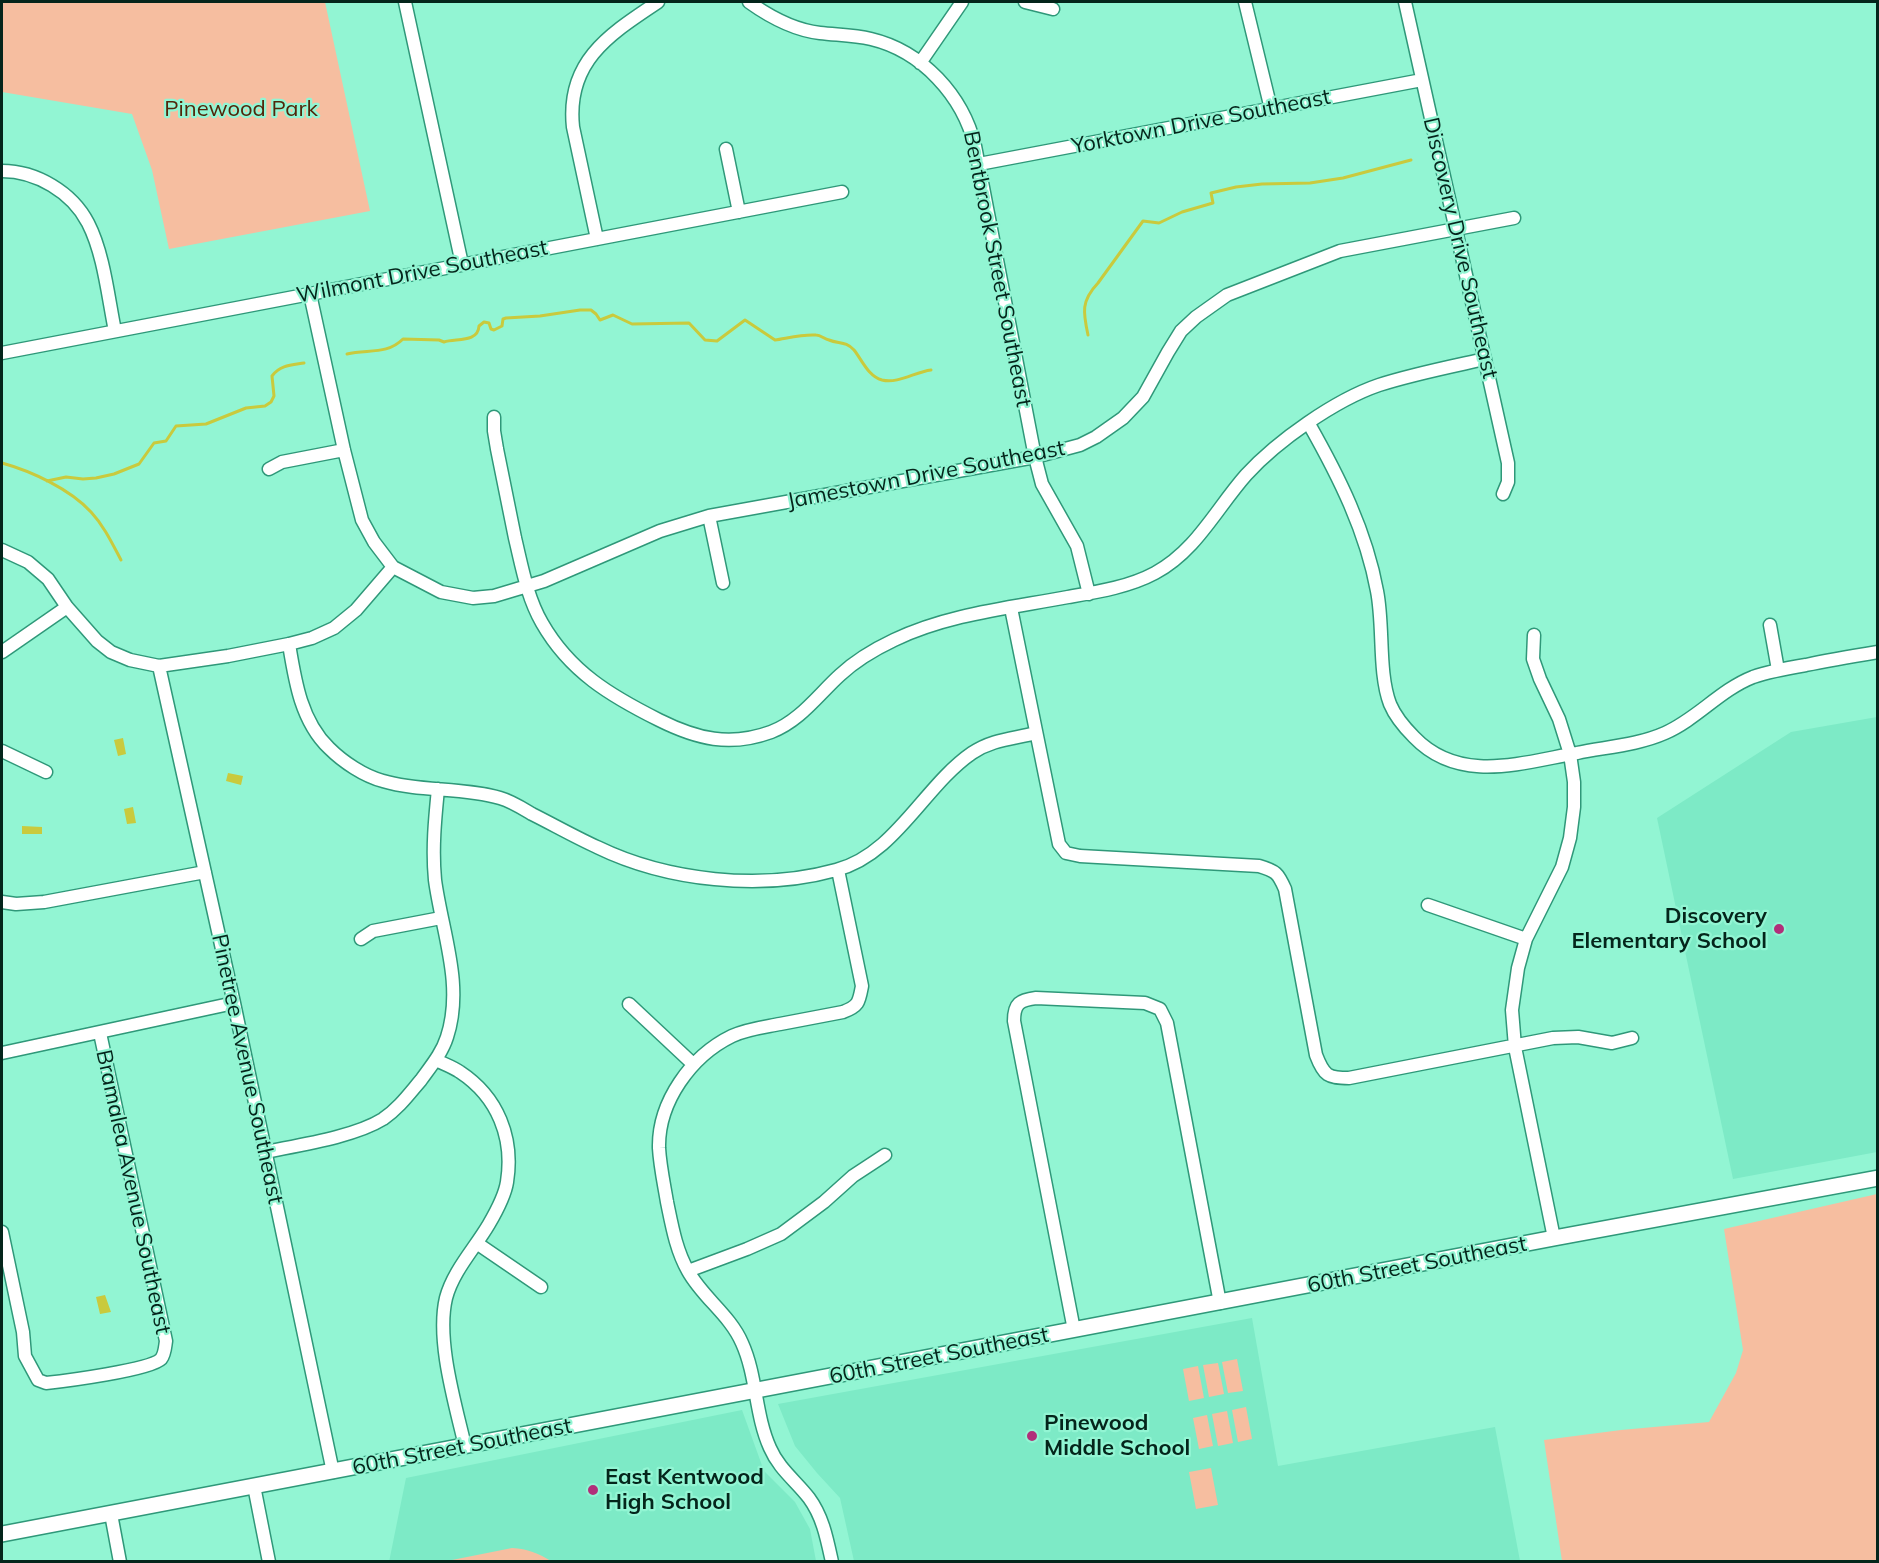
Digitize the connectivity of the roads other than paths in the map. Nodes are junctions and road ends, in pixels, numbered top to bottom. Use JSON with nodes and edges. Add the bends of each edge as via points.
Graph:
{"nodes":[{"id":1,"x":405,"y":2,"type":"edge"},
{"id":2,"x":658,"y":2,"type":"edge"},
{"id":3,"x":749,"y":2,"type":"edge"},
{"id":4,"x":962,"y":2,"type":"edge"},
{"id":5,"x":1025,"y":2,"type":"edge"},
{"id":6,"x":1245,"y":2,"type":"edge"},
{"id":7,"x":1405,"y":2,"type":"edge"},
{"id":8,"x":1053,"y":9,"type":"dead end"},
{"id":9,"x":920,"y":63,"type":"junction"},
{"id":10,"x":1422,"y":80,"type":"junction"},
{"id":11,"x":1270,"y":109,"type":"junction"},
{"id":12,"x":726,"y":149,"type":"dead end"},
{"id":13,"x":979,"y":164,"type":"junction"},
{"id":14,"x":2,"y":171,"type":"edge"},
{"id":15,"x":842,"y":192,"type":"dead end"},
{"id":16,"x":739,"y":212,"type":"junction"},
{"id":17,"x":1514,"y":218,"type":"dead end"},
{"id":18,"x":1455,"y":229,"type":"junction"},
{"id":19,"x":597,"y":239,"type":"junction"},
{"id":20,"x":462,"y":264,"type":"junction"},
{"id":21,"x":310,"y":294,"type":"junction"},
{"id":22,"x":115,"y":331,"type":"junction"},
{"id":23,"x":2,"y":353,"type":"edge"},
{"id":24,"x":1485,"y":359,"type":"junction"},
{"id":25,"x":495,"y":417,"type":"dead end"},
{"id":26,"x":1308,"y":424,"type":"junction"},
{"id":27,"x":344,"y":450,"type":"junction"},
{"id":28,"x":1035,"y":457,"type":"junction"},
{"id":29,"x":269,"y":469,"type":"dead end"},
{"id":30,"x":1503,"y":494,"type":"dead end"},
{"id":31,"x":708,"y":516,"type":"junction"},
{"id":32,"x":2,"y":550,"type":"edge"},
{"id":33,"x":393,"y":567,"type":"junction"},
{"id":34,"x":723,"y":583,"type":"dead end"},
{"id":35,"x":526,"y":586,"type":"junction"},
{"id":36,"x":1089,"y":594,"type":"junction"},
{"id":37,"x":67,"y":607,"type":"junction"},
{"id":38,"x":1011,"y":608,"type":"junction"},
{"id":39,"x":1770,"y":625,"type":"dead end"},
{"id":40,"x":1534,"y":635,"type":"dead end"},
{"id":41,"x":289,"y":644,"type":"junction"},
{"id":42,"x":1878,"y":651,"type":"edge"},
{"id":43,"x":2,"y":652,"type":"edge"},
{"id":44,"x":159,"y":666,"type":"junction"},
{"id":45,"x":1778,"y":670,"type":"junction"},
{"id":46,"x":1036,"y":733,"type":"junction"},
{"id":47,"x":2,"y":751,"type":"edge"},
{"id":48,"x":1570,"y":754,"type":"junction"},
{"id":49,"x":46,"y":772,"type":"dead end"},
{"id":50,"x":438,"y":789,"type":"junction"},
{"id":51,"x":838,"y":870,"type":"junction"},
{"id":52,"x":204,"y":872,"type":"junction"},
{"id":53,"x":2,"y":902,"type":"edge"},
{"id":54,"x":1428,"y":905,"type":"dead end"},
{"id":55,"x":441,"y":918,"type":"junction"},
{"id":56,"x":361,"y":939,"type":"dead end"},
{"id":57,"x":1526,"y":939,"type":"junction"},
{"id":58,"x":234,"y":1003,"type":"junction"},
{"id":59,"x":629,"y":1004,"type":"dead end"},
{"id":60,"x":100,"y":1033,"type":"junction"},
{"id":61,"x":1632,"y":1038,"type":"dead end"},
{"id":62,"x":1515,"y":1047,"type":"junction"},
{"id":63,"x":2,"y":1053,"type":"edge"},
{"id":64,"x":436,"y":1060,"type":"junction"},
{"id":65,"x":693,"y":1064,"type":"junction"},
{"id":66,"x":265,"y":1152,"type":"junction"},
{"id":67,"x":885,"y":1155,"type":"dead end"},
{"id":68,"x":1878,"y":1178,"type":"edge"},
{"id":69,"x":2,"y":1232,"type":"edge"},
{"id":70,"x":1554,"y":1238,"type":"junction"},
{"id":71,"x":478,"y":1244,"type":"junction"},
{"id":72,"x":688,"y":1271,"type":"junction"},
{"id":73,"x":541,"y":1287,"type":"dead end"},
{"id":74,"x":1220,"y":1303,"type":"junction"},
{"id":75,"x":1074,"y":1330,"type":"junction"},
{"id":76,"x":754,"y":1392,"type":"junction"},
{"id":77,"x":465,"y":1446,"type":"junction"},
{"id":78,"x":333,"y":1472,"type":"junction"},
{"id":79,"x":254,"y":1486,"type":"junction"},
{"id":80,"x":111,"y":1514,"type":"junction"},
{"id":81,"x":2,"y":1534,"type":"edge"},
{"id":82,"x":120,"y":1562,"type":"edge"},
{"id":83,"x":269,"y":1562,"type":"edge"},
{"id":84,"x":832,"y":1562,"type":"edge"}],
"edges":[{"from":1,"to":20,"type":"street"},
{"from":2,"to":19,"type":"street","via":[[596,48],[578,77],[573,127]]},
{"from":3,"to":9,"type":"street","name":"Bentbrook Street Southeast","via":[[797,28],[872,39]]},
{"from":4,"to":9,"type":"street"},
{"from":5,"to":8,"type":"street"},
{"from":6,"to":11,"type":"street"},
{"from":7,"to":10,"type":"street","name":"Discovery Drive Southeast"},
{"from":9,"to":13,"type":"street","name":"Bentbrook Street Southeast","via":[[960,106]]},
{"from":10,"to":11,"type":"street","name":"Yorktown Drive Southeast"},
{"from":10,"to":18,"type":"street","name":"Discovery Drive Southeast"},
{"from":11,"to":13,"type":"street","name":"Yorktown Drive Southeast"},
{"from":12,"to":16,"type":"street"},
{"from":13,"to":28,"type":"street","name":"Bentbrook Street Southeast"},
{"from":14,"to":22,"type":"street","via":[[28,174],[55,186],[88,223]]},
{"from":15,"to":16,"type":"street","name":"Wilmont Drive Southeast"},
{"from":16,"to":19,"type":"street","name":"Wilmont Drive Southeast"},
{"from":17,"to":18,"type":"street","name":"Jamestown Drive Southeast"},
{"from":18,"to":24,"type":"street","name":"Discovery Drive Southeast"},
{"from":18,"to":28,"type":"street","name":"Jamestown Drive Southeast","via":[[1340,251],[1227,295],[1181,331],[1143,397],[1123,418],[1080,445]]},
{"from":19,"to":20,"type":"street","name":"Wilmont Drive Southeast"},
{"from":20,"to":21,"type":"street","name":"Wilmont Drive Southeast"},
{"from":21,"to":22,"type":"street","name":"Wilmont Drive Southeast"},
{"from":21,"to":27,"type":"street"},
{"from":22,"to":23,"type":"street","name":"Wilmont Drive Southeast"},
{"from":24,"to":26,"type":"street","via":[[1375,387]]},
{"from":24,"to":30,"type":"street","name":"Discovery Drive Southeast","via":[[1508,463],[1509,480]]},
{"from":25,"to":35,"type":"street","via":[[497,449]]},
{"from":26,"to":36,"type":"street","via":[[1264,456],[1190,547],[1173,562],[1130,584]]},
{"from":26,"to":48,"type":"street","via":[[1360,526],[1377,591],[1385,686],[1390,705],[1402,724],[1422,746],[1444,759],[1476,767],[1513,765]]},
{"from":27,"to":29,"type":"street","via":[[282,462]]},
{"from":27,"to":33,"type":"street","via":[[362,520]]},
{"from":28,"to":31,"type":"street","name":"Jamestown Drive Southeast"},
{"from":28,"to":36,"type":"street","name":"Bentbrook Street Southeast","via":[[1042,484],[1077,546]]},
{"from":31,"to":34,"type":"street"},
{"from":31,"to":35,"type":"street","name":"Jamestown Drive Southeast","via":[[660,531]]},
{"from":32,"to":37,"type":"street","via":[[28,562],[48,579]]},
{"from":33,"to":35,"type":"street","name":"Jamestown Drive Southeast","via":[[441,592],[473,598]]},
{"from":33,"to":41,"type":"street","via":[[356,610],[334,628]]},
{"from":35,"to":38,"type":"street","via":[[540,621],[552,638],[571,662],[599,686],[681,731],[722,740],[770,732],[796,718],[848,668],[896,639],[946,620]]},
{"from":36,"to":38,"type":"street"},
{"from":37,"to":43,"type":"street"},
{"from":37,"to":44,"type":"street","via":[[97,642],[111,652]]},
{"from":38,"to":46,"type":"street"},
{"from":39,"to":45,"type":"street"},
{"from":40,"to":48,"type":"street","via":[[1533,659]]},
{"from":41,"to":44,"type":"street"},
{"from":41,"to":50,"type":"street","via":[[302,704],[328,748],[383,781]]},
{"from":42,"to":45,"type":"street"},
{"from":44,"to":52,"type":"street","name":"Pinetree Avenue Southeast"},
{"from":45,"to":48,"type":"street","via":[[1743,682],[1656,737]]},
{"from":46,"to":51,"type":"street","via":[[998,740],[974,752],[880,846]]},
{"from":46,"to":62,"type":"street","via":[[1059,844],[1066,853],[1259,866],[1278,874],[1285,889],[1316,1055],[1326,1074],[1350,1078]]},
{"from":47,"to":49,"type":"street"},
{"from":48,"to":57,"type":"street","via":[[1575,782],[1570,838],[1562,867]]},
{"from":50,"to":51,"type":"street","via":[[502,798],[598,848],[664,871],[704,878],[758,880]]},
{"from":50,"to":55,"type":"street","via":[[435,878]]},
{"from":51,"to":65,"type":"street","via":[[862,986],[859,1001],[843,1012],[732,1036]]},
{"from":52,"to":53,"type":"street","via":[[44,902]]},
{"from":52,"to":58,"type":"street","name":"Pinetree Avenue Southeast"},
{"from":54,"to":57,"type":"street"},
{"from":55,"to":56,"type":"street","via":[[373,931]]},
{"from":55,"to":64,"type":"street","via":[[453,977],[454,1006],[447,1038]]},
{"from":57,"to":62,"type":"street","via":[[1513,1000]]},
{"from":58,"to":60,"type":"street"},
{"from":58,"to":66,"type":"street","name":"Pinetree Avenue Southeast"},
{"from":59,"to":65,"type":"street"},
{"from":60,"to":63,"type":"street"},
{"from":60,"to":69,"type":"street","name":"Bramalea Avenue Southeast","via":[[166,1341],[162,1358],[103,1375],[46,1383],[38,1380],[25,1356]]},
{"from":61,"to":62,"type":"street","via":[[1612,1043],[1566,1037]]},
{"from":62,"to":70,"type":"street"},
{"from":64,"to":66,"type":"street","via":[[401,1104],[382,1119],[356,1131]]},
{"from":64,"to":71,"type":"street","via":[[478,1086],[498,1112],[509,1147],[507,1184]]},
{"from":65,"to":72,"type":"street","via":[[673,1093],[662,1119],[659,1146],[673,1232]]},
{"from":66,"to":78,"type":"street","name":"Pinetree Avenue Southeast"},
{"from":67,"to":72,"type":"street","via":[[781,1234]]},
{"from":68,"to":70,"type":"main road","name":"60th Street Southeast"},
{"from":70,"to":74,"type":"main road","name":"60th Street Southeast"},
{"from":71,"to":73,"type":"street"},
{"from":71,"to":77,"type":"street","via":[[452,1281],[443,1316],[447,1359]]},
{"from":72,"to":76,"type":"street","via":[[742,1342]]},
{"from":74,"to":75,"type":"main road","name":"60th Street Southeast"},
{"from":74,"to":75,"type":"street","via":[[1167,1023],[1160,1009],[1146,1003],[1027,999],[1017,1004],[1014,1021]]},
{"from":75,"to":76,"type":"main road","name":"60th Street Southeast"},
{"from":76,"to":77,"type":"main road","name":"60th Street Southeast"},
{"from":76,"to":84,"type":"street","via":[[770,1449],[822,1519]]},
{"from":77,"to":78,"type":"main road","name":"60th Street Southeast"},
{"from":78,"to":79,"type":"main road","name":"60th Street Southeast"},
{"from":79,"to":80,"type":"main road","name":"60th Street Southeast"},
{"from":79,"to":83,"type":"street"},
{"from":80,"to":81,"type":"main road","name":"60th Street Southeast"},
{"from":80,"to":82,"type":"street"}]}
